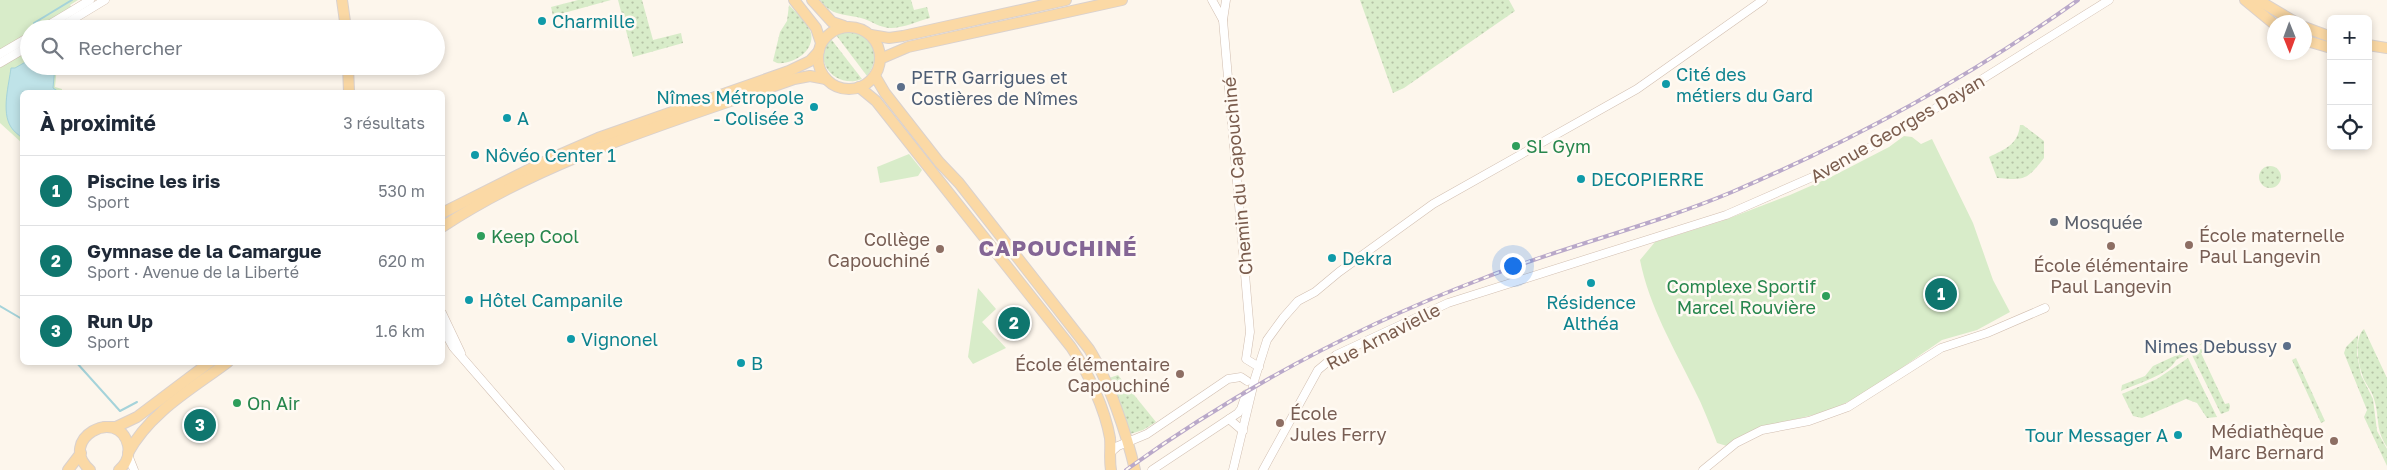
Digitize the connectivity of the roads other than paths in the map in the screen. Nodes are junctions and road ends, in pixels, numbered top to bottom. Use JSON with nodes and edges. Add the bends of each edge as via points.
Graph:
{"nodes":[{"id":1,"x":90,"y":0,"type":"edge"},
{"id":2,"x":105,"y":0,"type":"edge"},
{"id":3,"x":342,"y":0,"type":"edge"},
{"id":4,"x":794,"y":0,"type":"edge"},
{"id":5,"x":812,"y":0,"type":"edge"},
{"id":6,"x":1066,"y":0,"type":"edge"},
{"id":7,"x":1122,"y":0,"type":"edge"},
{"id":8,"x":1212,"y":0,"type":"edge"},
{"id":9,"x":1226,"y":0,"type":"edge"},
{"id":10,"x":1763,"y":0,"type":"edge"},
{"id":11,"x":2109,"y":0,"type":"edge"},
{"id":12,"x":2245,"y":0,"type":"edge"},
{"id":13,"x":2258,"y":0,"type":"edge"},
{"id":14,"x":2283,"y":15,"type":"edge"},
{"id":15,"x":2267,"y":18,"type":"edge"},
{"id":16,"x":57,"y":20,"type":"edge"},
{"id":17,"x":72,"y":20,"type":"edge"},
{"id":18,"x":345,"y":20,"type":"edge"},
{"id":19,"x":1223,"y":20,"type":"junction"},
{"id":20,"x":845,"y":27,"type":"junction"},
{"id":21,"x":2312,"y":30,"type":"edge"},
{"id":22,"x":871,"y":35,"type":"junction"},
{"id":23,"x":2327,"y":36,"type":"edge"},
{"id":24,"x":20,"y":42,"type":"edge"},
{"id":25,"x":2312,"y":42,"type":"edge"},
{"id":26,"x":2372,"y":46,"type":"edge"},
{"id":27,"x":820,"y":47,"type":"junction"},
{"id":28,"x":2327,"y":47,"type":"edge"},
{"id":29,"x":2387,"y":48,"type":"edge"},
{"id":30,"x":20,"y":51,"type":"edge"},
{"id":31,"x":2372,"y":52,"type":"edge"},
{"id":32,"x":0,"y":54,"type":"edge"},
{"id":33,"x":2387,"y":54,"type":"edge"},
{"id":34,"x":880,"y":59,"type":"junction"},
{"id":35,"x":0,"y":63,"type":"edge"},
{"id":36,"x":348,"y":75,"type":"edge"},
{"id":37,"x":875,"y":76,"type":"junction"},
{"id":38,"x":826,"y":79,"type":"junction"},
{"id":39,"x":859,"y":87,"type":"junction"},
{"id":40,"x":349,"y":90,"type":"edge"},
{"id":41,"x":445,"y":212,"type":"edge"},
{"id":42,"x":445,"y":225,"type":"edge"},
{"id":43,"x":1530,"y":278,"type":"joint"},
{"id":44,"x":2045,"y":308,"type":"dead end"},
{"id":45,"x":445,"y":319,"type":"edge"},
{"id":46,"x":445,"y":333,"type":"edge"},
{"id":47,"x":463,"y":357,"type":"junction"},
{"id":48,"x":206,"y":365,"type":"edge"},
{"id":49,"x":224,"y":365,"type":"edge"},
{"id":50,"x":1258,"y":367,"type":"junction"},
{"id":51,"x":1247,"y":381,"type":"dead end"},
{"id":52,"x":1229,"y":419,"type":"junction"},
{"id":53,"x":105,"y":427,"type":"junction"},
{"id":54,"x":1243,"y":431,"type":"junction"},
{"id":55,"x":1128,"y":442,"type":"junction"},
{"id":56,"x":80,"y":452,"type":"junction"},
{"id":57,"x":1110,"y":453,"type":"junction"},
{"id":58,"x":128,"y":454,"type":"junction"},
{"id":59,"x":68,"y":470,"type":"edge"},
{"id":60,"x":90,"y":470,"type":"edge"},
{"id":61,"x":119,"y":470,"type":"edge"},
{"id":62,"x":134,"y":470,"type":"edge"},
{"id":63,"x":560,"y":470,"type":"edge"},
{"id":64,"x":1111,"y":470,"type":"edge"},
{"id":65,"x":1135,"y":470,"type":"edge"},
{"id":66,"x":1152,"y":470,"type":"edge"},
{"id":67,"x":1233,"y":470,"type":"edge"},
{"id":68,"x":1263,"y":470,"type":"edge"},
{"id":69,"x":1703,"y":470,"type":"edge"}],
"edges":[{"from":1,"to":16,"type":"street"},
{"from":2,"to":17,"type":"street"},
{"from":3,"to":18,"type":"main road"},
{"from":4,"to":27,"type":"main road","via":[[816,28]]},
{"from":5,"to":20,"type":"main road","via":[[832,22]]},
{"from":6,"to":22,"type":"main road","via":[[903,36]]},
{"from":7,"to":34,"type":"main road","via":[[908,47]]},
{"from":8,"to":19,"type":"street","name":"Chemin du Capouchiné"},
{"from":9,"to":19,"type":"street","name":"Chemin du Capouchiné"},
{"from":10,"to":50,"type":"street","via":[[1637,89],[1433,204],[1339,272],[1282,318],[1268,340]]},
{"from":11,"to":43,"type":"street","name":"Avenue Georges Dayan","via":[[1840,165],[1732,213]]},
{"from":12,"to":15,"type":"main road"},
{"from":13,"to":14,"type":"main road"},
{"from":19,"to":50,"type":"street","name":"Chemin du Capouchiné","via":[[1250,332],[1246,360]]},
{"from":20,"to":22,"type":"main road","via":[[860,28]]},
{"from":20,"to":27,"type":"main road","via":[[831,32]]},
{"from":21,"to":23,"type":"main road"},
{"from":22,"to":34,"type":"main road"},
{"from":24,"to":32,"type":"street"},
{"from":25,"to":28,"type":"main road"},
{"from":26,"to":29,"type":"main road"},
{"from":27,"to":38,"type":"main road","via":[[819,66]]},
{"from":27,"to":41,"type":"main road","via":[[810,61],[789,71],[575,147]]},
{"from":30,"to":35,"type":"street"},
{"from":31,"to":33,"type":"main road"},
{"from":34,"to":37,"type":"main road"},
{"from":36,"to":40,"type":"main road"},
{"from":37,"to":39,"type":"main road"},
{"from":37,"to":55,"type":"main road","via":[[884,93],[1090,349]]},
{"from":38,"to":39,"type":"main road","via":[[843,88]]},
{"from":38,"to":42,"type":"main road","via":[[810,76],[794,79],[609,145],[484,202]]},
{"from":39,"to":57,"type":"main road","via":[[876,102],[1071,347],[1084,368],[1102,415]]},
{"from":43,"to":68,"type":"street","name":"Rue Arnavielle","via":[[1448,303],[1328,360],[1318,370]]},
{"from":44,"to":69,"type":"street","via":[[1987,333],[1941,348],[1848,407],[1809,421],[1762,430],[1736,443]]},
{"from":45,"to":47,"type":"street"},
{"from":46,"to":47,"type":"street"},
{"from":47,"to":63,"type":"street"},
{"from":48,"to":53,"type":"main road","via":[[137,417],[116,428]]},
{"from":49,"to":58,"type":"main road","via":[[156,416],[139,434]]},
{"from":50,"to":52,"type":"street","via":[[1241,408]]},
{"from":50,"to":54,"type":"street"},
{"from":51,"to":55,"type":"street","via":[[1238,376],[1228,378],[1147,434]]},
{"from":52,"to":54,"type":"street"},
{"from":52,"to":66,"type":"street"},
{"from":53,"to":56,"type":"main road","via":[[87,434]]},
{"from":53,"to":58,"type":"main road","via":[[122,434]]},
{"from":54,"to":67,"type":"street"},
{"from":55,"to":57,"type":"street"},
{"from":55,"to":65,"type":"main road"},
{"from":56,"to":59,"type":"main road"},
{"from":56,"to":60,"type":"main road"},
{"from":57,"to":64,"type":"main road"},
{"from":58,"to":61,"type":"main road"},
{"from":58,"to":62,"type":"street"}]}
